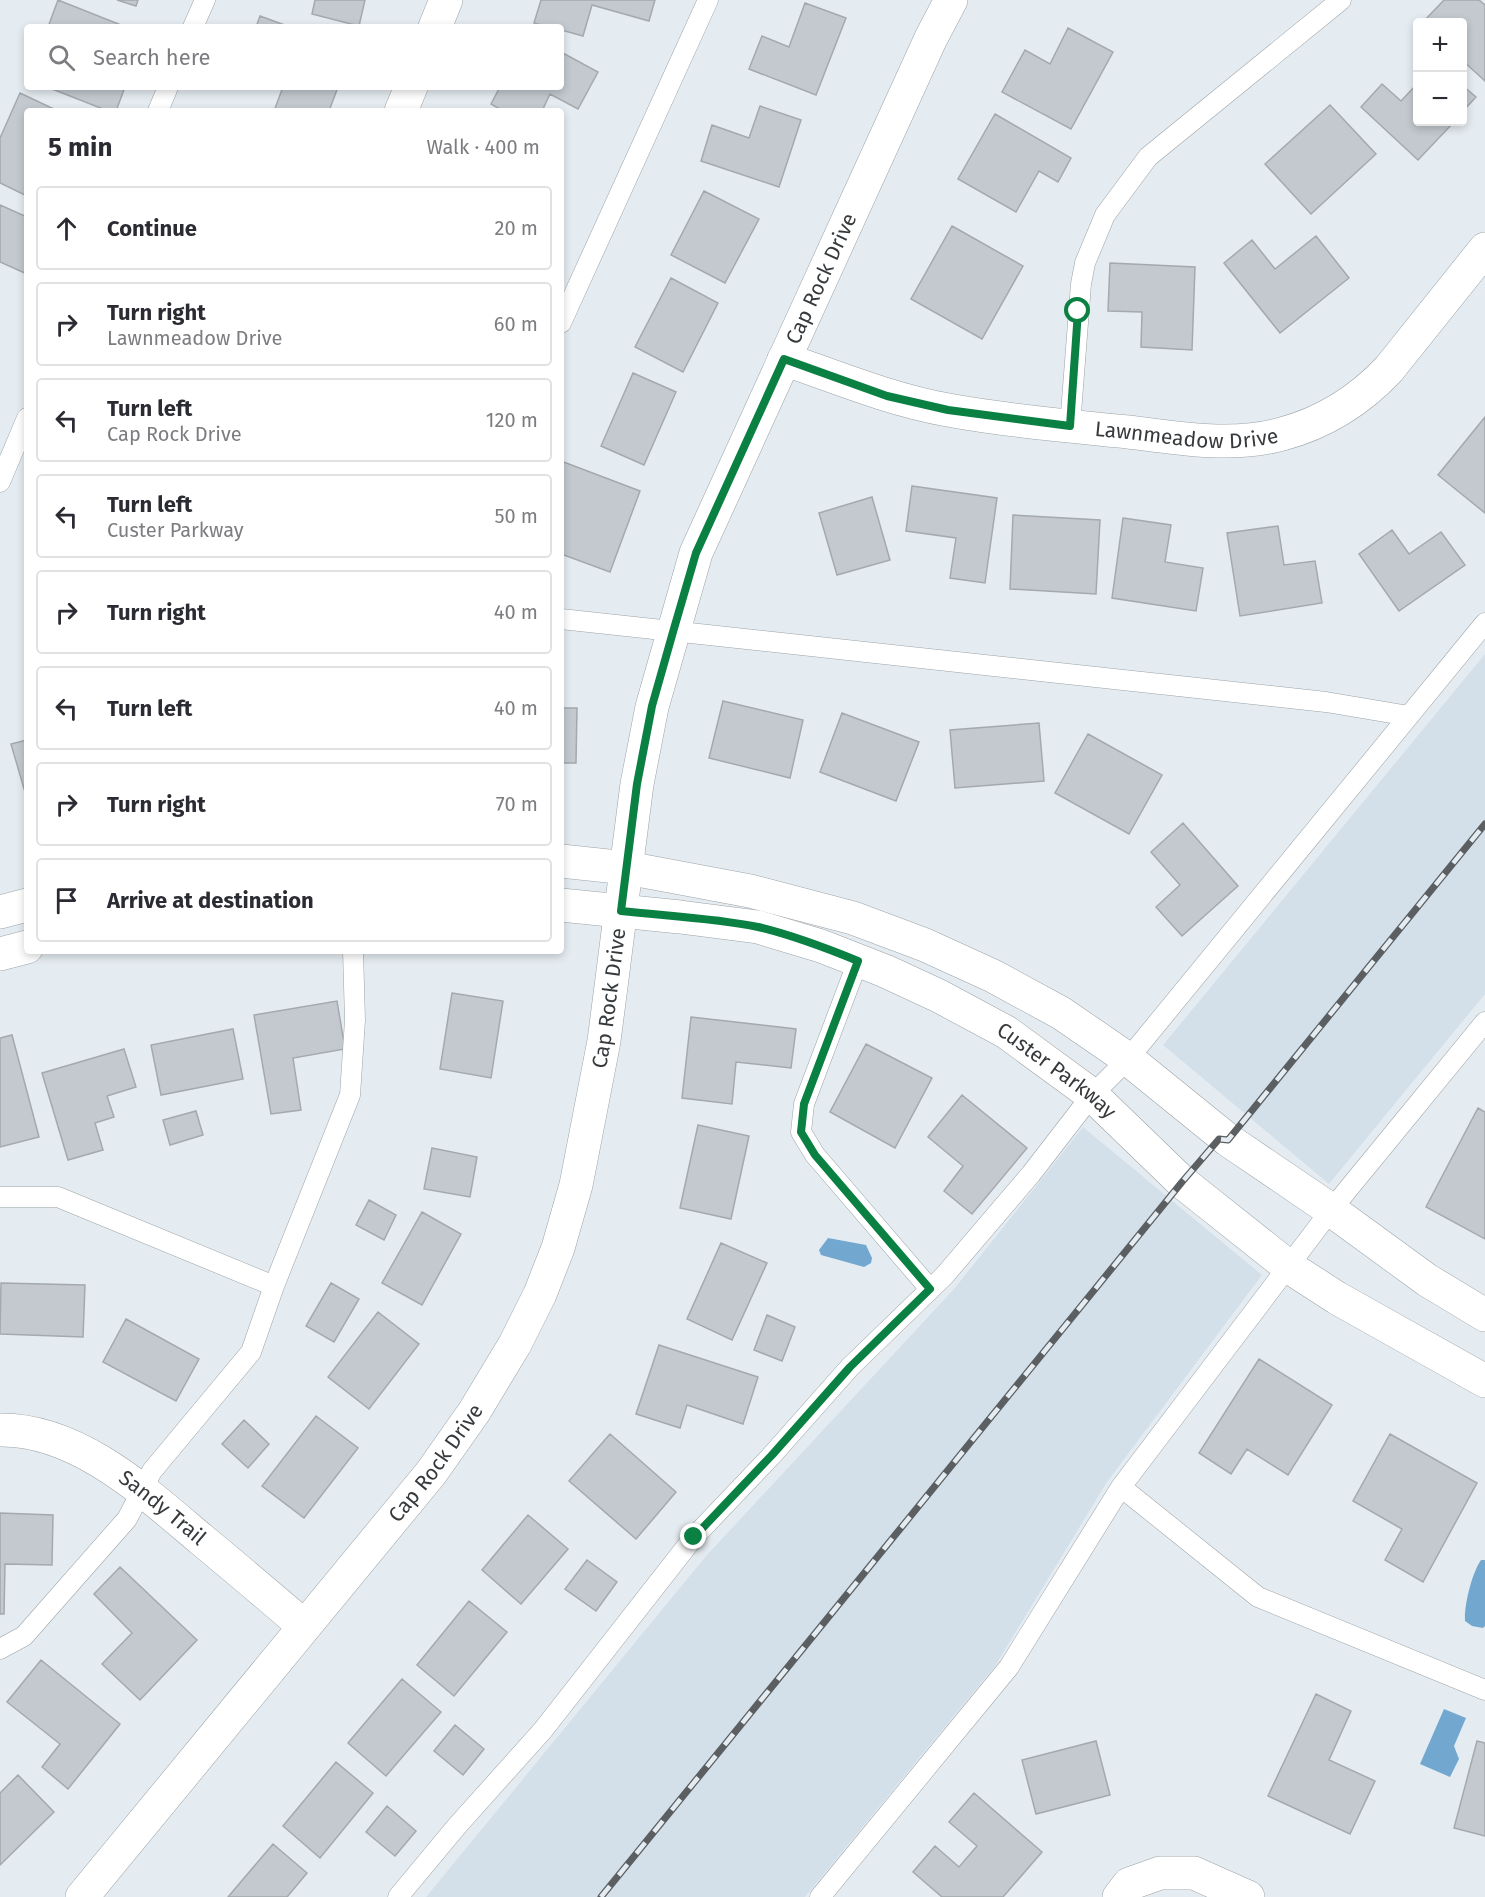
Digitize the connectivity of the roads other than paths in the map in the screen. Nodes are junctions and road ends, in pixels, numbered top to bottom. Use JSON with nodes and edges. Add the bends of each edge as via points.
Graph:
{"nodes":[{"id":1,"x":205,"y":0,"type":"edge"},
{"id":2,"x":446,"y":0,"type":"edge"},
{"id":3,"x":708,"y":0,"type":"edge"},
{"id":4,"x":951,"y":0,"type":"edge"},
{"id":5,"x":1341,"y":0,"type":"edge"},
{"id":6,"x":194,"y":24,"type":"edge"},
{"id":7,"x":436,"y":24,"type":"edge"},
{"id":8,"x":167,"y":90,"type":"edge"},
{"id":9,"x":410,"y":90,"type":"edge"},
{"id":10,"x":159,"y":108,"type":"edge"},
{"id":11,"x":402,"y":108,"type":"edge"},
{"id":12,"x":1485,"y":249,"type":"edge"},
{"id":13,"x":564,"y":316,"type":"edge"},
{"id":14,"x":784,"y":359,"type":"junction"},
{"id":15,"x":24,"y":425,"type":"edge"},
{"id":16,"x":1070,"y":426,"type":"junction"},
{"id":17,"x":0,"y":482,"type":"edge"},
{"id":18,"x":564,"y":619,"type":"edge"},
{"id":19,"x":1485,"y":622,"type":"edge"},
{"id":20,"x":673,"y":632,"type":"junction"},
{"id":21,"x":1409,"y":716,"type":"junction"},
{"id":22,"x":564,"y":861,"type":"edge"},
{"id":23,"x":627,"y":868,"type":"junction"},
{"id":24,"x":564,"y":905,"type":"edge"},
{"id":25,"x":24,"y":907,"type":"edge"},
{"id":26,"x":621,"y":911,"type":"junction"},
{"id":27,"x":0,"y":912,"type":"edge"},
{"id":28,"x":24,"y":948,"type":"edge"},
{"id":29,"x":0,"y":954,"type":"edge"},
{"id":30,"x":353,"y":954,"type":"edge"},
{"id":31,"x":858,"y":961,"type":"junction"},
{"id":32,"x":1485,"y":1022,"type":"edge"},
{"id":33,"x":1128,"y":1059,"type":"junction"},
{"id":34,"x":1092,"y":1095,"type":"junction"},
{"id":35,"x":0,"y":1197,"type":"edge"},
{"id":36,"x":1331,"y":1210,"type":"junction"},
{"id":37,"x":1289,"y":1267,"type":"junction"},
{"id":38,"x":274,"y":1286,"type":"junction"},
{"id":39,"x":930,"y":1289,"type":"junction"},
{"id":40,"x":1485,"y":1315,"type":"edge"},
{"id":41,"x":1485,"y":1381,"type":"edge"},
{"id":42,"x":0,"y":1430,"type":"edge"},
{"id":43,"x":1122,"y":1487,"type":"junction"},
{"id":44,"x":141,"y":1490,"type":"junction"},
{"id":45,"x":304,"y":1626,"type":"junction"},
{"id":46,"x":0,"y":1649,"type":"edge"},
{"id":47,"x":1485,"y":1690,"type":"edge"},
{"id":48,"x":82,"y":1897,"type":"edge"},
{"id":49,"x":398,"y":1897,"type":"edge"},
{"id":50,"x":820,"y":1897,"type":"edge"},
{"id":51,"x":1119,"y":1897,"type":"edge"},
{"id":52,"x":1248,"y":1897,"type":"edge"}],
"edges":[{"from":1,"to":6,"type":"lane"},
{"from":2,"to":7,"type":"street"},
{"from":3,"to":13,"type":"lane"},
{"from":4,"to":14,"type":"street","name":"Cap Rock Drive"},
{"from":5,"to":16,"type":"lane","via":[[1149,157],[1105,215],[1085,263],[1081,284]]},
{"from":8,"to":10,"type":"lane"},
{"from":9,"to":11,"type":"street"},
{"from":12,"to":16,"type":"street","name":"Lawnmeadow Drive","via":[[1374,385],[1317,421],[1282,434],[1219,442]]},
{"from":14,"to":16,"type":"street","name":"Lawnmeadow Drive","via":[[887,396],[948,410]]},
{"from":14,"to":20,"type":"street","name":"Cap Rock Drive","via":[[696,553]]},
{"from":15,"to":17,"type":"lane"},
{"from":18,"to":20,"type":"lane"},
{"from":19,"to":21,"type":"lane"},
{"from":20,"to":21,"type":"lane","via":[[1326,702]]},
{"from":20,"to":23,"type":"street","name":"Cap Rock Drive","via":[[652,706]]},
{"from":21,"to":33,"type":"lane"},
{"from":22,"to":23,"type":"street"},
{"from":23,"to":26,"type":"street","name":"Cap Rock Drive"},
{"from":23,"to":33,"type":"street","via":[[761,894],[853,918],[925,945],[1061,1013]]},
{"from":24,"to":26,"type":"street","name":"Custer Parkway"},
{"from":25,"to":27,"type":"street"},
{"from":26,"to":31,"type":"street","name":"Custer Parkway","via":[[758,927]]},
{"from":26,"to":45,"type":"street","name":"Cap Rock Drive","via":[[604,1041],[576,1185],[540,1294],[474,1412],[431,1473]]},
{"from":28,"to":29,"type":"street"},
{"from":30,"to":38,"type":"lane","via":[[355,1020],[350,1095]]},
{"from":31,"to":34,"type":"street","name":"Custer Parkway","via":[[939,996],[1006,1032]]},
{"from":31,"to":39,"type":"lane","via":[[804,1104],[801,1132],[815,1155]]},
{"from":32,"to":36,"type":"lane"},
{"from":33,"to":34,"type":"lane"},
{"from":33,"to":36,"type":"street","via":[[1228,1140]]},
{"from":34,"to":37,"type":"street","name":"Custer Parkway","via":[[1182,1182]]},
{"from":34,"to":39,"type":"lane","via":[[1031,1174]]},
{"from":35,"to":38,"type":"lane","via":[[58,1197]]},
{"from":36,"to":37,"type":"lane"},
{"from":36,"to":40,"type":"street","via":[[1427,1280]]},
{"from":37,"to":41,"type":"street","name":"Custer Parkway"},
{"from":37,"to":43,"type":"lane"},
{"from":38,"to":44,"type":"lane","via":[[251,1352],[152,1471]]},
{"from":39,"to":49,"type":"lane","via":[[850,1367],[694,1537],[543,1730]]},
{"from":42,"to":44,"type":"street","name":"Sandy Trail","via":[[46,1436],[83,1451]]},
{"from":43,"to":47,"type":"lane","via":[[1258,1597]]},
{"from":43,"to":50,"type":"lane","via":[[1009,1667]]},
{"from":44,"to":45,"type":"street","name":"Sandy Trail"},
{"from":44,"to":46,"type":"lane","via":[[127,1519],[24,1636]]},
{"from":45,"to":48,"type":"street","name":"Cap Rock Drive"},
{"from":51,"to":52,"type":"street","via":[[1129,1884],[1160,1874],[1194,1873]]}]}
